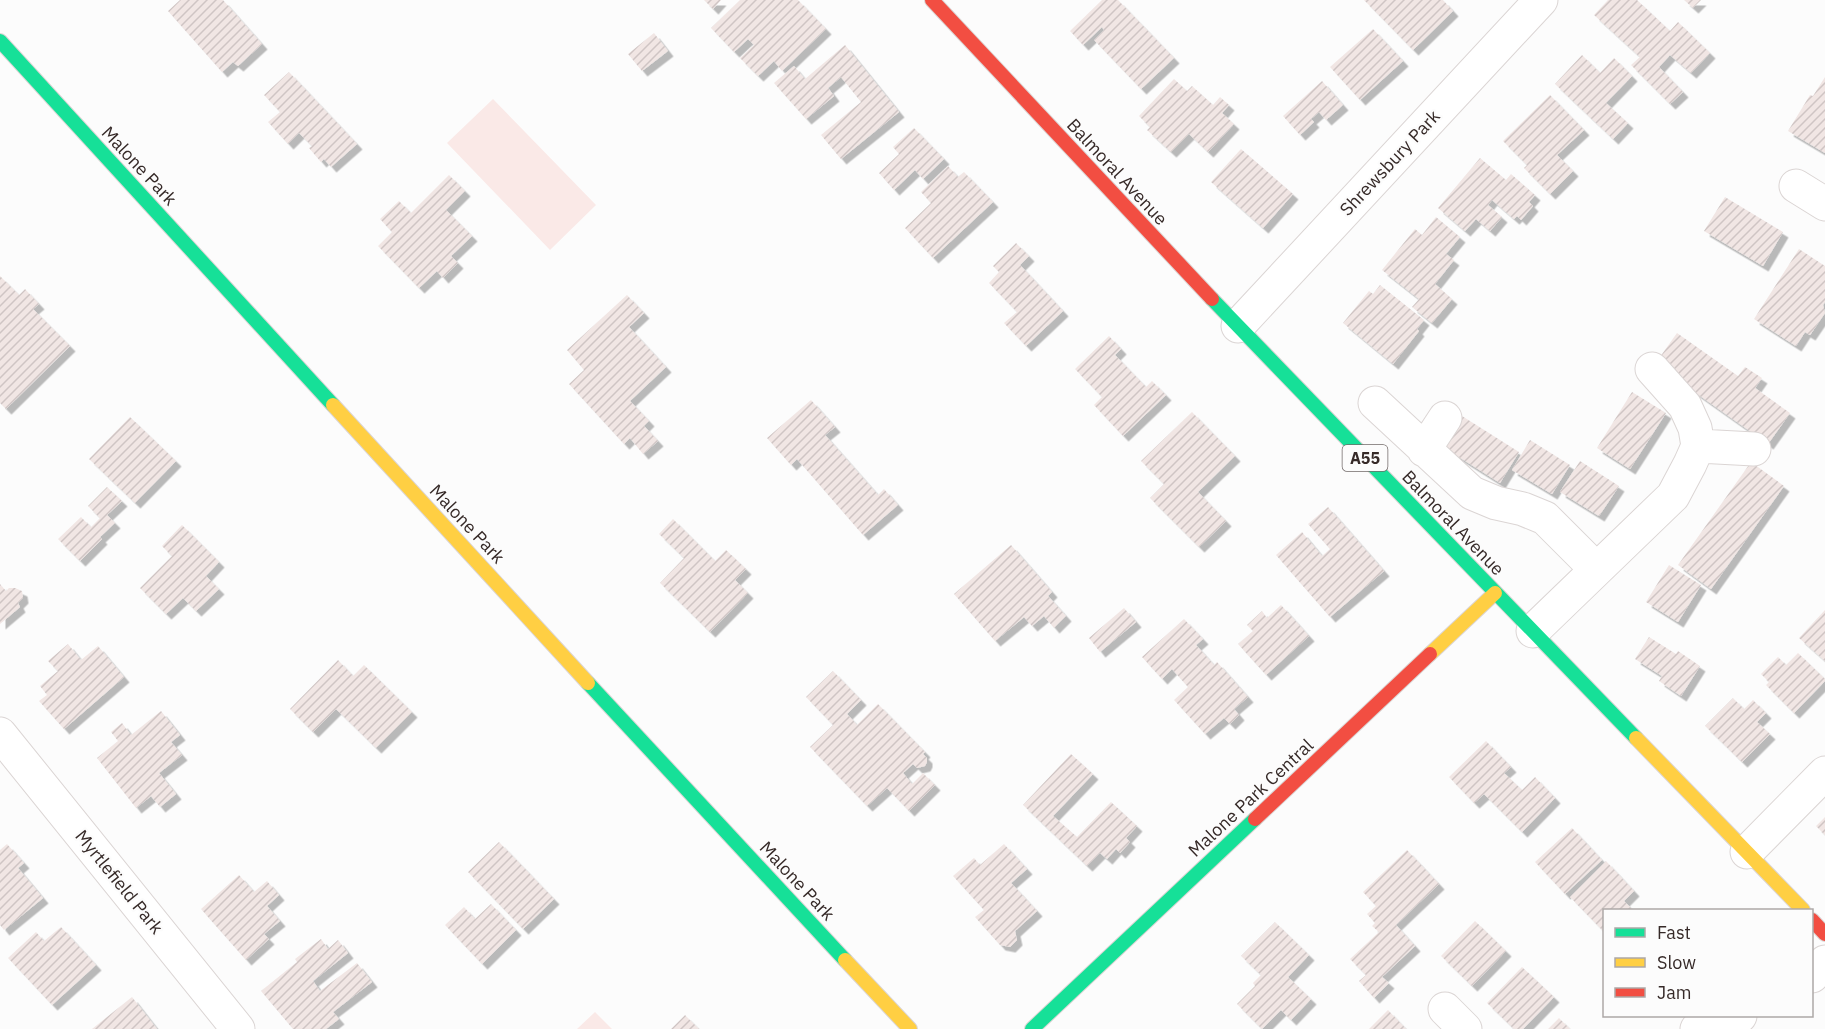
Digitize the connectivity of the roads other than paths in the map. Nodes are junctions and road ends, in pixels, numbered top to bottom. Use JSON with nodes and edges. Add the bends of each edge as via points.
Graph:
{"nodes":[{"id":1,"x":933,"y":0,"type":"edge"},
{"id":2,"x":1541,"y":0,"type":"edge"},
{"id":3,"x":0,"y":41,"type":"edge"},
{"id":4,"x":1796,"y":186,"type":"dead end"},
{"id":5,"x":1825,"y":204,"type":"edge"},
{"id":6,"x":1239,"y":326,"type":"junction"},
{"id":7,"x":1652,"y":369,"type":"dead end"},
{"id":8,"x":1376,"y":404,"type":"dead end"},
{"id":9,"x":1445,"y":418,"type":"dead end"},
{"id":10,"x":1698,"y":446,"type":"junction"},
{"id":11,"x":1754,"y":449,"type":"dead end"},
{"id":12,"x":1424,"y":450,"type":"junction"},
{"id":13,"x":1596,"y":568,"type":"junction"},
{"id":14,"x":1495,"y":593,"type":"junction"},
{"id":15,"x":1533,"y":631,"type":"junction"},
{"id":16,"x":0,"y":734,"type":"edge"},
{"id":17,"x":1825,"y":773,"type":"edge"},
{"id":18,"x":1746,"y":852,"type":"junction"},
{"id":19,"x":1802,"y":909,"type":"edge"},
{"id":20,"x":1813,"y":921,"type":"edge"},
{"id":21,"x":1825,"y":934,"type":"edge"},
{"id":22,"x":1825,"y":962,"type":"edge"},
{"id":23,"x":1813,"y":975,"type":"edge"},
{"id":24,"x":1733,"y":1017,"type":"edge"},
{"id":25,"x":238,"y":1029,"type":"edge"},
{"id":26,"x":910,"y":1029,"type":"edge"},
{"id":27,"x":1032,"y":1029,"type":"edge"},
{"id":28,"x":1697,"y":1029,"type":"edge"}],
"edges":[{"from":1,"to":6,"type":"main road","name":"Balmoral Avenue","number":"A55"},
{"from":2,"to":6,"type":"street","name":"Shrewsbury Park"},
{"from":3,"to":26,"type":"main road","name":"Malone Park"},
{"from":4,"to":5,"type":"street"},
{"from":6,"to":14,"type":"main road","name":"Balmoral Avenue","number":"A55"},
{"from":7,"to":10,"type":"street","via":[[1686,406]]},
{"from":8,"to":12,"type":"street"},
{"from":9,"to":12,"type":"street"},
{"from":10,"to":11,"type":"street"},
{"from":10,"to":13,"type":"street","via":[[1673,496]]},
{"from":12,"to":13,"type":"street","via":[[1472,493],[1545,518]]},
{"from":13,"to":15,"type":"street"},
{"from":14,"to":15,"type":"main road","name":"Balmoral Avenue","number":"A55"},
{"from":14,"to":27,"type":"main road","name":"Malone Park Central"},
{"from":15,"to":18,"type":"main road","name":"Balmoral Avenue","number":"A55"},
{"from":16,"to":25,"type":"street","name":"Myrtlefield Park"},
{"from":17,"to":18,"type":"street"},
{"from":18,"to":19,"type":"main road","name":"Balmoral Avenue","number":"A55"},
{"from":20,"to":21,"type":"main road"},
{"from":22,"to":23,"type":"street"},
{"from":24,"to":28,"type":"street","via":[[1713,1020]]}]}
